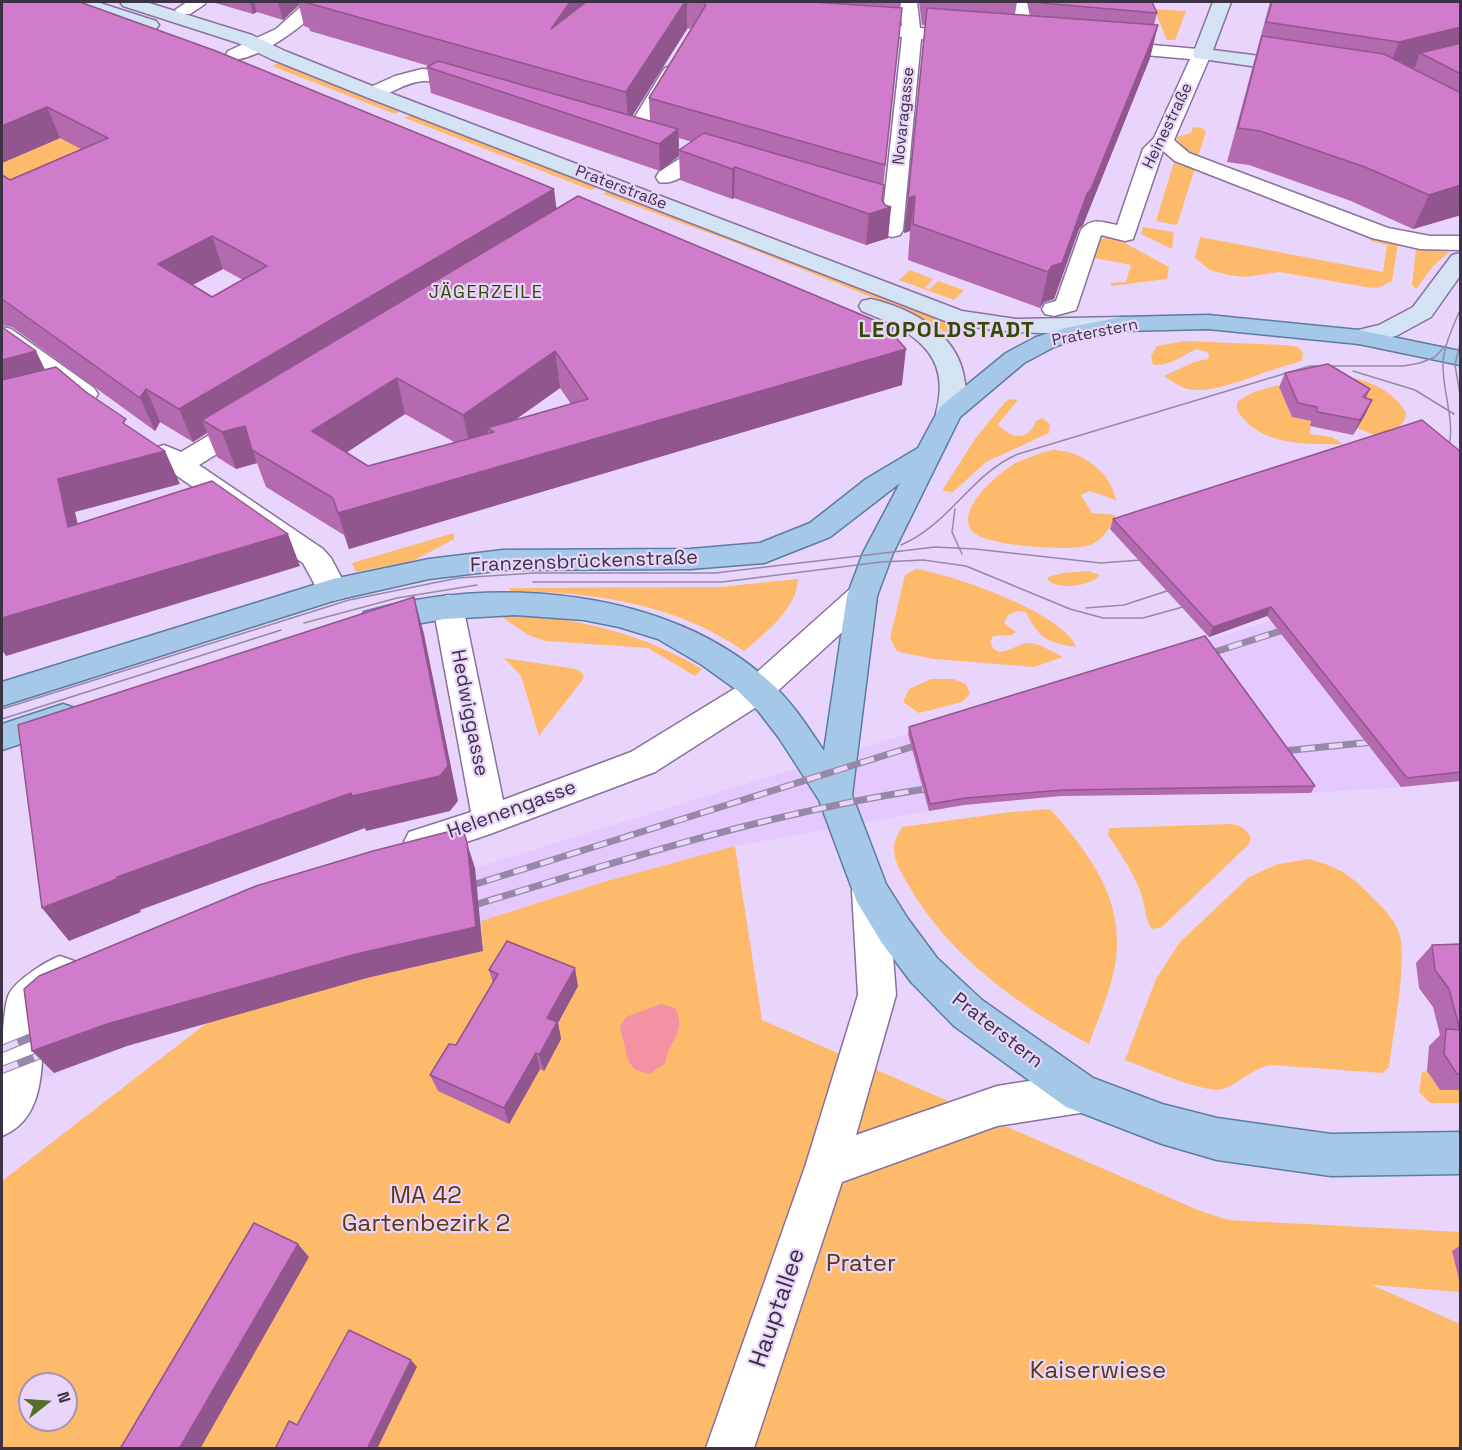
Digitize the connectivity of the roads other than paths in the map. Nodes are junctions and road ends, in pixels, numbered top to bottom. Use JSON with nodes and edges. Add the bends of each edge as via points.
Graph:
{"nodes":[{"id":1,"x":81,"y":2,"type":"edge"},
{"id":2,"x":129,"y":2,"type":"edge"},
{"id":3,"x":316,"y":2,"type":"edge"},
{"id":4,"x":908,"y":2,"type":"edge"},
{"id":5,"x":1018,"y":2,"type":"edge"},
{"id":6,"x":1222,"y":2,"type":"edge"},
{"id":7,"x":843,"y":27,"type":"edge"},
{"id":8,"x":912,"y":33,"type":"junction"},
{"id":9,"x":1026,"y":42,"type":"junction"},
{"id":10,"x":1049,"y":43,"type":"edge"},
{"id":11,"x":258,"y":45,"type":"junction"},
{"id":12,"x":1093,"y":46,"type":"edge"},
{"id":13,"x":1202,"y":54,"type":"junction"},
{"id":14,"x":235,"y":55,"type":"junction"},
{"id":15,"x":682,"y":56,"type":"edge"},
{"id":16,"x":1323,"y":71,"type":"edge"},
{"id":17,"x":487,"y":91,"type":"edge"},
{"id":18,"x":373,"y":93,"type":"junction"},
{"id":19,"x":612,"y":128,"type":"edge"},
{"id":20,"x":634,"y":135,"type":"junction"},
{"id":21,"x":656,"y":141,"type":"edge"},
{"id":22,"x":1163,"y":141,"type":"junction"},
{"id":23,"x":678,"y":147,"type":"edge"},
{"id":24,"x":700,"y":154,"type":"junction"},
{"id":25,"x":723,"y":160,"type":"edge"},
{"id":26,"x":667,"y":177,"type":"dead end"},
{"id":27,"x":589,"y":197,"type":"dead end"},
{"id":28,"x":872,"y":203,"type":"edge"},
{"id":29,"x":1461,"y":243,"type":"edge"},
{"id":30,"x":742,"y":257,"type":"dead end"},
{"id":31,"x":1461,"y":260,"type":"edge"},
{"id":32,"x":1054,"y":309,"type":"dead end"},
{"id":33,"x":1122,"y":324,"type":"junction"},
{"id":34,"x":2,"y":334,"type":"edge"},
{"id":35,"x":1359,"y":337,"type":"junction"},
{"id":36,"x":1461,"y":358,"type":"edge"},
{"id":37,"x":78,"y":388,"type":"junction"},
{"id":38,"x":45,"y":397,"type":"edge"},
{"id":39,"x":104,"y":409,"type":"edge"},
{"id":40,"x":270,"y":410,"type":"edge"},
{"id":41,"x":950,"y":413,"type":"junction"},
{"id":42,"x":141,"y":438,"type":"edge"},
{"id":43,"x":927,"y":454,"type":"junction"},
{"id":44,"x":180,"y":465,"type":"junction"},
{"id":45,"x":333,"y":590,"type":"junction"},
{"id":46,"x":862,"y":596,"type":"junction"},
{"id":47,"x":448,"y":606,"type":"junction"},
{"id":48,"x":347,"y":626,"type":"edge"},
{"id":49,"x":758,"y":690,"type":"junction"},
{"id":50,"x":2,"y":694,"type":"edge"},
{"id":51,"x":91,"y":708,"type":"edge"},
{"id":52,"x":2,"y":737,"type":"edge"},
{"id":53,"x":835,"y":795,"type":"junction"},
{"id":54,"x":490,"y":820,"type":"junction"},
{"id":55,"x":391,"y":852,"type":"edge"},
{"id":56,"x":870,"y":891,"type":"junction"},
{"id":57,"x":88,"y":962,"type":"edge"},
{"id":58,"x":1080,"y":1093,"type":"junction"},
{"id":59,"x":2,"y":1116,"type":"edge"},
{"id":60,"x":1461,"y":1153,"type":"edge"},
{"id":61,"x":826,"y":1167,"type":"junction"},
{"id":62,"x":730,"y":1449,"type":"edge"}],
"edges":[{"from":1,"to":14,"type":"main road","name":"Praterstraße"},
{"from":2,"to":11,"type":"main road","name":"Praterstraße"},
{"from":3,"to":11,"type":"street","via":[[282,33]]},
{"from":4,"to":8,"type":"street","name":"Novaragasse"},
{"from":5,"to":9,"type":"street"},
{"from":6,"to":13,"type":"main road","name":"Heinestraße"},
{"from":7,"to":8,"type":"street"},
{"from":8,"to":9,"type":"street"},
{"from":8,"to":28,"type":"street","name":"Novaragasse","via":[[893,220]]},
{"from":9,"to":10,"type":"street"},
{"from":11,"to":14,"type":"street"},
{"from":11,"to":18,"type":"main road","name":"Praterstraße"},
{"from":12,"to":13,"type":"street","via":[[1163,44]]},
{"from":13,"to":16,"type":"main road"},
{"from":13,"to":22,"type":"street","name":"Heinestraße"},
{"from":14,"to":27,"type":"main road","name":"Praterstraße"},
{"from":15,"to":20,"type":"street"},
{"from":17,"to":18,"type":"street","via":[[418,74]]},
{"from":18,"to":33,"type":"main road","name":"Praterstraße","via":[[954,316],[1010,327]]},
{"from":19,"to":20,"type":"street"},
{"from":20,"to":21,"type":"street"},
{"from":22,"to":29,"type":"street","via":[[1182,157],[1380,233],[1432,244]]},
{"from":22,"to":32,"type":"street","name":"Heinestraße","via":[[1153,149],[1125,234],[1096,227],[1089,235],[1068,304]]},
{"from":23,"to":24,"type":"street"},
{"from":24,"to":25,"type":"street"},
{"from":24,"to":26,"type":"street"},
{"from":30,"to":41,"type":"main road","via":[[906,320],[930,336],[944,354],[953,380]]},
{"from":31,"to":35,"type":"main road","name":"Praterstern","via":[[1422,312],[1387,331]]},
{"from":33,"to":35,"type":"main road","name":"Praterstern","via":[[1219,323]]},
{"from":33,"to":41,"type":"main road","name":"Praterstern","via":[[1065,335],[1027,351]]},
{"from":34,"to":37,"type":"street"},
{"from":35,"to":36,"type":"main road","name":"Praterstern"},
{"from":37,"to":38,"type":"street"},
{"from":37,"to":39,"type":"street"},
{"from":40,"to":44,"type":"street"},
{"from":41,"to":43,"type":"main road","name":"Praterstern"},
{"from":42,"to":44,"type":"street"},
{"from":43,"to":45,"type":"main road","name":"Franzensbrückenstraße","via":[[876,485],[820,530],[764,553],[690,559],[503,561],[429,569]]},
{"from":43,"to":46,"type":"main road","name":"Praterstern","via":[[879,550]]},
{"from":44,"to":45,"type":"street","via":[[313,556]]},
{"from":45,"to":50,"type":"main road","name":"Franzensbrückenstraße"},
{"from":46,"to":49,"type":"street","name":"Praterstern"},
{"from":46,"to":53,"type":"main road","name":"Praterstern"},
{"from":47,"to":48,"type":"main road","name":"Franzensbrückenstraße"},
{"from":47,"to":49,"type":"main road","name":"Franzensbrückenstraße","via":[[539,604],[655,626],[695,646]]},
{"from":47,"to":54,"type":"street","name":"Hedwiggasse"},
{"from":49,"to":53,"type":"main road","name":"Franzensbrückenstraße","via":[[775,707]]},
{"from":49,"to":54,"type":"street","name":"Helenengasse","via":[[643,762]]},
{"from":51,"to":52,"type":"main road"},
{"from":53,"to":56,"type":"main road","name":"Praterstern"},
{"from":54,"to":55,"type":"street","name":"Helenengasse"},
{"from":56,"to":58,"type":"main road","name":"Praterstern","via":[[924,970],[968,1013]]},
{"from":56,"to":61,"type":"street","name":"Hauptallee","via":[[877,995]]},
{"from":57,"to":59,"type":"street","via":[[57,975],[24,1003],[19,1093]]},
{"from":58,"to":60,"type":"main road","name":"Praterstern","via":[[1161,1124],[1217,1139],[1331,1155]]},
{"from":58,"to":61,"type":"street","via":[[997,1106]]},
{"from":61,"to":62,"type":"street","name":"Hauptallee"}]}
